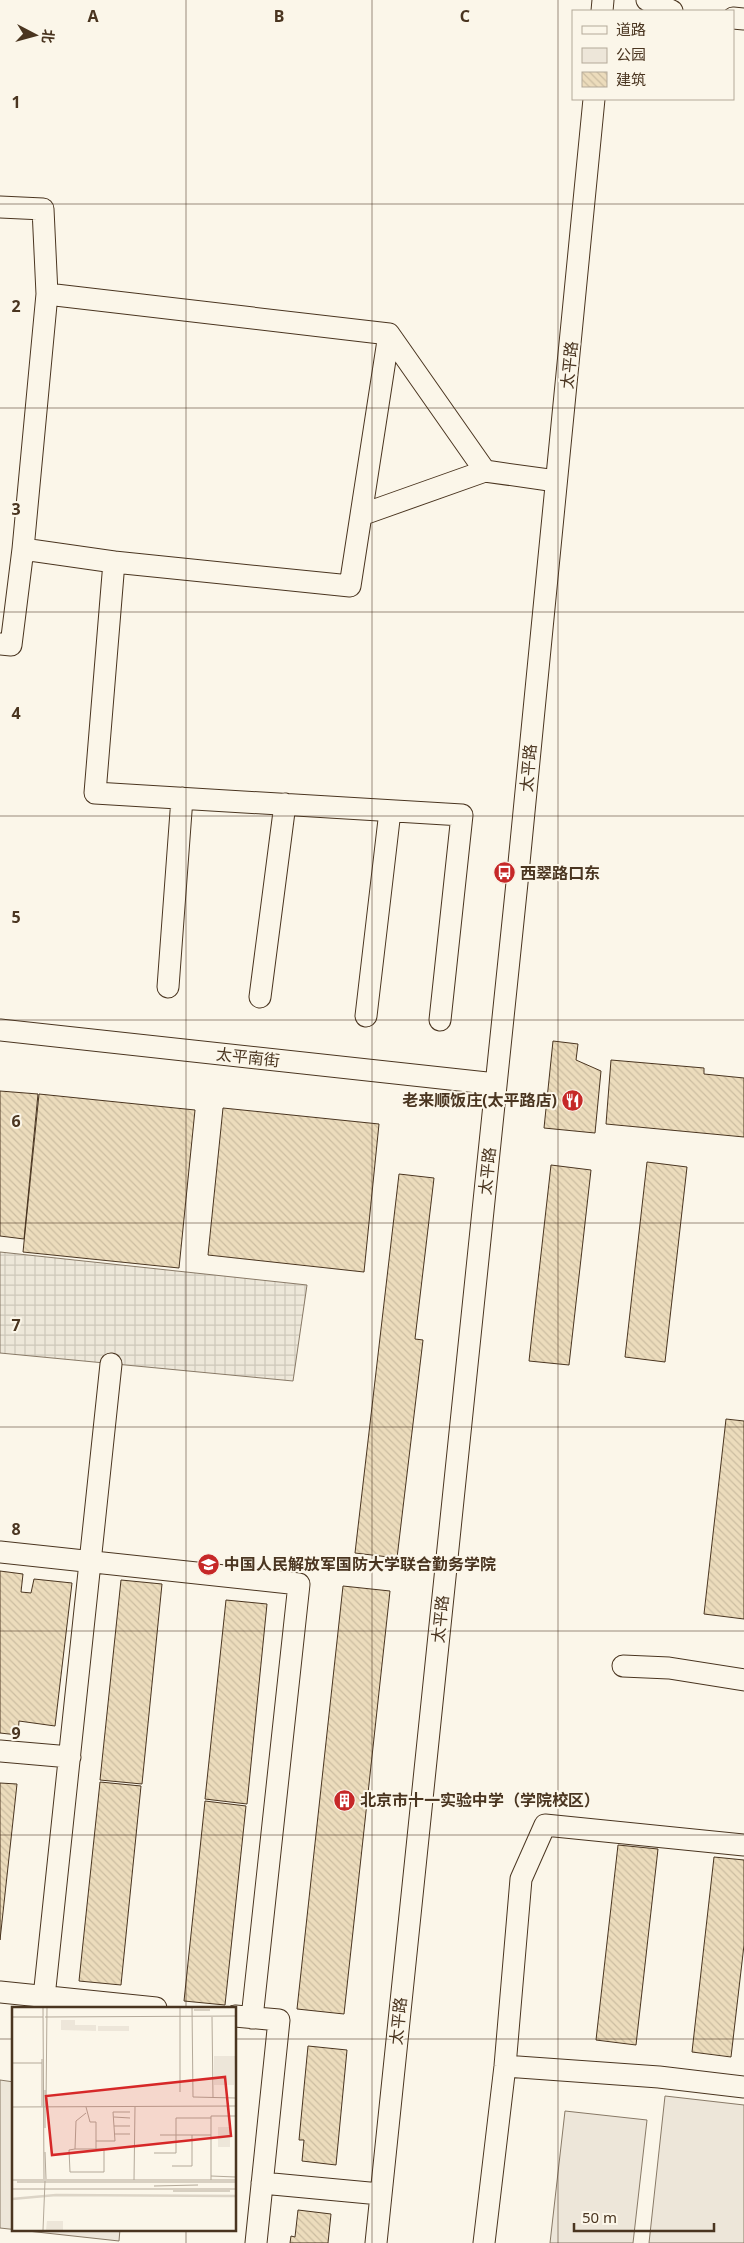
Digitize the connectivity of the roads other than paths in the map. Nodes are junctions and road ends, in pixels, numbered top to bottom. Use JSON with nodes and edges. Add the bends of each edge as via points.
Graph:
{"nodes":[{"id":1,"x":648,"y":0,"type":"edge"},
{"id":2,"x":670,"y":10,"type":"edge"},
{"id":3,"x":594,"y":100,"type":"edge"},
{"id":4,"x":0,"y":207,"type":"edge"},
{"id":5,"x":47,"y":294,"type":"junction"},
{"id":6,"x":389,"y":334,"type":"junction"},
{"id":7,"x":486,"y":471,"type":"junction"},
{"id":8,"x":556,"y":481,"type":"junction"},
{"id":9,"x":362,"y":516,"type":"junction"},
{"id":10,"x":23,"y":549,"type":"junction"},
{"id":11,"x":114,"y":562,"type":"junction"},
{"id":12,"x":0,"y":644,"type":"edge"},
{"id":13,"x":182,"y":798,"type":"junction"},
{"id":14,"x":285,"y":804,"type":"junction"},
{"id":15,"x":390,"y":810,"type":"junction"},
{"id":16,"x":168,"y":987,"type":"dead end"},
{"id":17,"x":260,"y":997,"type":"dead end"},
{"id":18,"x":366,"y":1016,"type":"dead end"},
{"id":19,"x":440,"y":1020,"type":"dead end"},
{"id":20,"x":0,"y":1030,"type":"edge"},
{"id":21,"x":496,"y":1084,"type":"junction"},
{"id":22,"x":112,"y":1364,"type":"dead end"},
{"id":23,"x":0,"y":1552,"type":"edge"},
{"id":24,"x":92,"y":1562,"type":"junction"},
{"id":25,"x":623,"y":1666,"type":"dead end"},
{"id":26,"x":744,"y":1680,"type":"edge"},
{"id":27,"x":0,"y":1751,"type":"edge"},
{"id":28,"x":70,"y":1758,"type":"junction"},
{"id":29,"x":744,"y":1845,"type":"edge"},
{"id":30,"x":0,"y":1992,"type":"edge"},
{"id":31,"x":44,"y":1997,"type":"junction"},
{"id":32,"x":146,"y":2007,"type":"edge"},
{"id":33,"x":243,"y":2017,"type":"edge"},
{"id":34,"x":505,"y":2066,"type":"junction"},
{"id":35,"x":744,"y":2087,"type":"edge"},
{"id":36,"x":262,"y":2184,"type":"junction"},
{"id":37,"x":380,"y":2194,"type":"junction"},
{"id":38,"x":256,"y":2243,"type":"edge"},
{"id":39,"x":376,"y":2243,"type":"edge"},
{"id":40,"x":484,"y":2243,"type":"edge"}],
"edges":[{"from":1,"to":2,"type":"street"},
{"from":3,"to":8,"type":"street","name":"太平路"},
{"from":4,"to":5,"type":"street","via":[[43,209]]},
{"from":5,"to":6,"type":"street"},
{"from":5,"to":10,"type":"street"},
{"from":6,"to":7,"type":"street"},
{"from":6,"to":9,"type":"street"},
{"from":7,"to":8,"type":"street"},
{"from":7,"to":9,"type":"street"},
{"from":8,"to":21,"type":"street","name":"太平路"},
{"from":9,"to":11,"type":"street","via":[[350,586]]},
{"from":10,"to":11,"type":"street"},
{"from":10,"to":12,"type":"street","via":[[11,645]]},
{"from":11,"to":13,"type":"street","via":[[95,792]]},
{"from":13,"to":14,"type":"street"},
{"from":13,"to":16,"type":"street"},
{"from":14,"to":15,"type":"street"},
{"from":14,"to":17,"type":"street"},
{"from":15,"to":18,"type":"street"},
{"from":15,"to":19,"type":"street","via":[[462,815]]},
{"from":20,"to":21,"type":"street","name":"太平南街"},
{"from":21,"to":37,"type":"street","name":"太平路"},
{"from":22,"to":24,"type":"street"},
{"from":23,"to":24,"type":"street"},
{"from":24,"to":28,"type":"street"},
{"from":24,"to":33,"type":"street","via":[[299,1584]]},
{"from":25,"to":26,"type":"street","via":[[669,1668]]},
{"from":27,"to":28,"type":"street"},
{"from":28,"to":31,"type":"street"},
{"from":29,"to":34,"type":"street","via":[[545,1825],[521,1879]]},
{"from":30,"to":31,"type":"street"},
{"from":31,"to":32,"type":"street"},
{"from":33,"to":36,"type":"street","via":[[279,2020]]},
{"from":34,"to":35,"type":"street","via":[[659,2077]]},
{"from":34,"to":40,"type":"street"},
{"from":36,"to":37,"type":"street"},
{"from":36,"to":38,"type":"street"},
{"from":37,"to":39,"type":"street","name":"太平路"}]}
